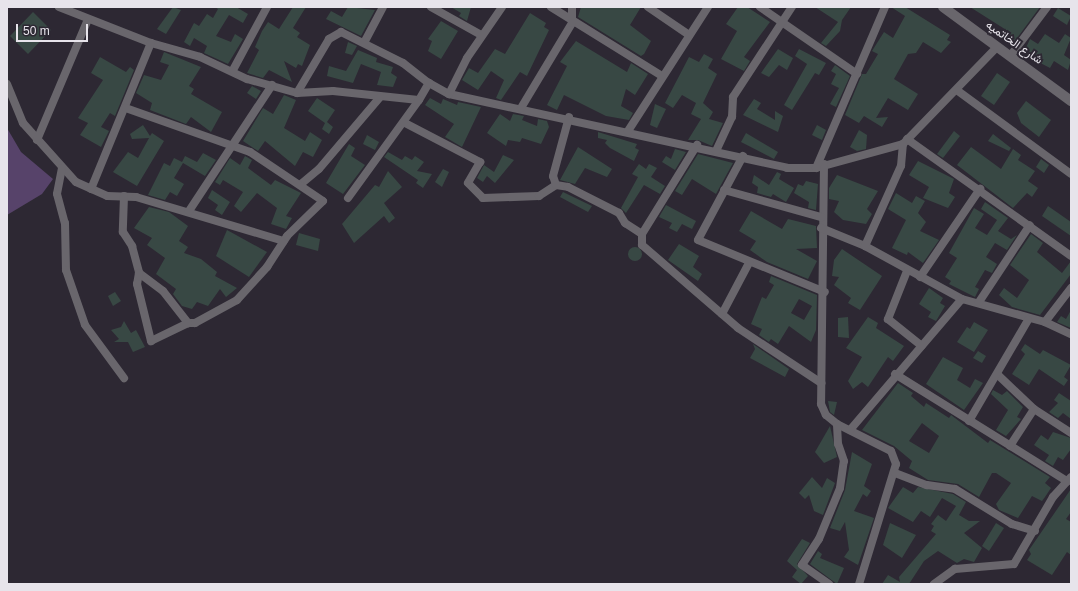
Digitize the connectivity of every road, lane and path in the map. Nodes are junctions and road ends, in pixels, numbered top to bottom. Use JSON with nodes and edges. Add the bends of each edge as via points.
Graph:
{"nodes":[{"id":1,"x":59,"y":7,"type":"edge"},
{"id":2,"x":383,"y":7,"type":"edge"},
{"id":3,"x":431,"y":7,"type":"edge"},
{"id":4,"x":502,"y":7,"type":"edge"},
{"id":5,"x":551,"y":7,"type":"edge"},
{"id":6,"x":572,"y":7,"type":"edge"},
{"id":7,"x":648,"y":7,"type":"edge"},
{"id":8,"x":708,"y":7,"type":"edge"},
{"id":9,"x":760,"y":7,"type":"edge"},
{"id":10,"x":792,"y":7,"type":"edge"},
{"id":11,"x":885,"y":7,"type":"edge"},
{"id":12,"x":943,"y":7,"type":"edge"},
{"id":13,"x":1047,"y":7,"type":"edge"},
{"id":14,"x":264,"y":8,"type":"edge"},
{"id":15,"x":88,"y":19,"type":"junction"},
{"id":16,"x":572,"y":23,"type":"junction"},
{"id":17,"x":781,"y":24,"type":"junction"},
{"id":18,"x":481,"y":35,"type":"junction"},
{"id":19,"x":689,"y":35,"type":"junction"},
{"id":20,"x":365,"y":41,"type":"junction"},
{"id":21,"x":151,"y":42,"type":"junction"},
{"id":22,"x":996,"y":48,"type":"junction"},
{"id":23,"x":1011,"y":55,"type":"junction"},
{"id":24,"x":233,"y":70,"type":"junction"},
{"id":25,"x":857,"y":74,"type":"junction"},
{"id":26,"x":662,"y":76,"type":"junction"},
{"id":27,"x":429,"y":83,"type":"junction"},
{"id":28,"x":7,"y":84,"type":"edge"},
{"id":29,"x":272,"y":85,"type":"junction"},
{"id":30,"x":958,"y":91,"type":"junction"},
{"id":31,"x":297,"y":93,"type":"junction"},
{"id":32,"x":449,"y":94,"type":"junction"},
{"id":33,"x":380,"y":97,"type":"junction"},
{"id":34,"x":419,"y":100,"type":"junction"},
{"id":35,"x":1071,"y":100,"type":"edge"},
{"id":36,"x":126,"y":108,"type":"junction"},
{"id":37,"x":521,"y":108,"type":"junction"},
{"id":38,"x":569,"y":117,"type":"junction"},
{"id":39,"x":405,"y":123,"type":"junction"},
{"id":40,"x":628,"y":131,"type":"junction"},
{"id":41,"x":37,"y":140,"type":"junction"},
{"id":42,"x":905,"y":142,"type":"junction"},
{"id":43,"x":230,"y":145,"type":"junction"},
{"id":44,"x":697,"y":145,"type":"junction"},
{"id":45,"x":716,"y":151,"type":"junction"},
{"id":46,"x":743,"y":156,"type":"junction"},
{"id":47,"x":824,"y":164,"type":"junction"},
{"id":48,"x":62,"y":168,"type":"junction"},
{"id":49,"x":816,"y":168,"type":"junction"},
{"id":50,"x":1071,"y":174,"type":"edge"},
{"id":51,"x":301,"y":184,"type":"junction"},
{"id":52,"x":556,"y":185,"type":"junction"},
{"id":53,"x":980,"y":189,"type":"junction"},
{"id":54,"x":91,"y":190,"type":"junction"},
{"id":55,"x":724,"y":190,"type":"junction"},
{"id":56,"x":124,"y":196,"type":"junction"},
{"id":57,"x":348,"y":198,"type":"dead end"},
{"id":58,"x":189,"y":211,"type":"junction"},
{"id":59,"x":821,"y":217,"type":"junction"},
{"id":60,"x":1030,"y":225,"type":"junction"},
{"id":61,"x":822,"y":228,"type":"junction"},
{"id":62,"x":642,"y":234,"type":"junction"},
{"id":63,"x":284,"y":241,"type":"junction"},
{"id":64,"x":865,"y":246,"type":"junction"},
{"id":65,"x":1071,"y":256,"type":"edge"},
{"id":66,"x":749,"y":263,"type":"junction"},
{"id":67,"x":908,"y":271,"type":"junction"},
{"id":68,"x":139,"y":274,"type":"junction"},
{"id":69,"x":920,"y":278,"type":"junction"},
{"id":70,"x":1071,"y":288,"type":"edge"},
{"id":71,"x":825,"y":292,"type":"junction"},
{"id":72,"x":962,"y":299,"type":"junction"},
{"id":73,"x":979,"y":302,"type":"junction"},
{"id":74,"x":722,"y":314,"type":"junction"},
{"id":75,"x":1028,"y":320,"type":"junction"},
{"id":76,"x":1045,"y":322,"type":"junction"},
{"id":77,"x":188,"y":323,"type":"junction"},
{"id":78,"x":1071,"y":334,"type":"edge"},
{"id":79,"x":922,"y":346,"type":"junction"},
{"id":80,"x":894,"y":374,"type":"junction"},
{"id":81,"x":998,"y":375,"type":"junction"},
{"id":82,"x":124,"y":378,"type":"dead end"},
{"id":83,"x":821,"y":383,"type":"junction"},
{"id":84,"x":1034,"y":409,"type":"junction"},
{"id":85,"x":969,"y":421,"type":"junction"},
{"id":86,"x":837,"y":424,"type":"junction"},
{"id":87,"x":850,"y":430,"type":"junction"},
{"id":88,"x":1071,"y":433,"type":"edge"},
{"id":89,"x":1010,"y":446,"type":"junction"},
{"id":90,"x":895,"y":473,"type":"junction"},
{"id":91,"x":1069,"y":479,"type":"edge"},
{"id":92,"x":1035,"y":531,"type":"junction"},
{"id":93,"x":829,"y":584,"type":"edge"},
{"id":94,"x":859,"y":584,"type":"edge"},
{"id":95,"x":934,"y":584,"type":"edge"}],
"edges":[{"from":1,"to":15,"type":"street"},
{"from":2,"to":20,"type":"street"},
{"from":3,"to":18,"type":"street"},
{"from":4,"to":18,"type":"street"},
{"from":5,"to":16,"type":"street"},
{"from":6,"to":16,"type":"street"},
{"from":7,"to":19,"type":"street"},
{"from":8,"to":19,"type":"street"},
{"from":9,"to":17,"type":"street"},
{"from":10,"to":17,"type":"street"},
{"from":11,"to":25,"type":"street"},
{"from":12,"to":22,"type":"street","name":"شارع الخاتميه"},
{"from":13,"to":23,"type":"street"},
{"from":14,"to":24,"type":"street"},
{"from":15,"to":21,"type":"street"},
{"from":15,"to":41,"type":"street"},
{"from":16,"to":26,"type":"street"},
{"from":16,"to":37,"type":"street"},
{"from":17,"to":25,"type":"street"},
{"from":17,"to":45,"type":"street","via":[[733,97],[732,117]]},
{"from":18,"to":32,"type":"street"},
{"from":19,"to":26,"type":"street"},
{"from":20,"to":27,"type":"street","via":[[403,63]]},
{"from":20,"to":31,"type":"street","via":[[341,32],[333,33]]},
{"from":21,"to":24,"type":"street"},
{"from":21,"to":36,"type":"street"},
{"from":22,"to":23,"type":"street","name":"شارع الخاتميه"},
{"from":22,"to":30,"type":"street"},
{"from":23,"to":35,"type":"street","name":"شارع الخاتميه"},
{"from":24,"to":29,"type":"street","via":[[247,79]]},
{"from":25,"to":49,"type":"street"},
{"from":26,"to":40,"type":"street"},
{"from":27,"to":32,"type":"street"},
{"from":27,"to":34,"type":"street"},
{"from":28,"to":41,"type":"street","via":[[16,112]]},
{"from":29,"to":31,"type":"street"},
{"from":29,"to":43,"type":"street"},
{"from":30,"to":42,"type":"street"},
{"from":30,"to":50,"type":"street"},
{"from":31,"to":33,"type":"street","via":[[334,91]]},
{"from":32,"to":37,"type":"street"},
{"from":33,"to":34,"type":"street"},
{"from":33,"to":51,"type":"street","via":[[319,169]]},
{"from":34,"to":39,"type":"street"},
{"from":36,"to":43,"type":"street"},
{"from":36,"to":54,"type":"street"},
{"from":37,"to":38,"type":"street"},
{"from":38,"to":40,"type":"street"},
{"from":38,"to":52,"type":"street","via":[[553,176]]},
{"from":39,"to":52,"type":"street","via":[[480,162],[468,183],[483,198],[539,196]]},
{"from":39,"to":57,"type":"street"},
{"from":40,"to":44,"type":"street"},
{"from":41,"to":48,"type":"street"},
{"from":42,"to":47,"type":"street","via":[[870,156]]},
{"from":42,"to":53,"type":"street"},
{"from":42,"to":64,"type":"street","via":[[901,166]]},
{"from":43,"to":51,"type":"street","via":[[250,152]]},
{"from":43,"to":58,"type":"street"},
{"from":44,"to":45,"type":"street"},
{"from":44,"to":62,"type":"street"},
{"from":45,"to":46,"type":"street"},
{"from":46,"to":49,"type":"street","via":[[787,168]]},
{"from":46,"to":55,"type":"street"},
{"from":47,"to":49,"type":"street"},
{"from":47,"to":59,"type":"street"},
{"from":48,"to":54,"type":"street"},
{"from":48,"to":82,"type":"street","via":[[57,194],[65,223],[66,270],[85,325]]},
{"from":51,"to":63,"type":"street","via":[[323,202],[308,212]]},
{"from":52,"to":62,"type":"street","via":[[568,187],[619,212],[625,223]]},
{"from":53,"to":60,"type":"street"},
{"from":53,"to":69,"type":"street"},
{"from":54,"to":56,"type":"street","via":[[107,196]]},
{"from":55,"to":59,"type":"street"},
{"from":55,"to":66,"type":"street","via":[[698,240]]},
{"from":56,"to":58,"type":"street"},
{"from":56,"to":68,"type":"street","via":[[123,232],[132,246]]},
{"from":58,"to":63,"type":"street"},
{"from":59,"to":61,"type":"street"},
{"from":60,"to":65,"type":"street"},
{"from":60,"to":73,"type":"street"},
{"from":61,"to":64,"type":"street"},
{"from":61,"to":71,"type":"street"},
{"from":62,"to":74,"type":"street","via":[[642,245]]},
{"from":63,"to":77,"type":"street","via":[[267,267],[237,300],[202,321]]},
{"from":64,"to":67,"type":"street"},
{"from":66,"to":71,"type":"street"},
{"from":66,"to":74,"type":"street"},
{"from":67,"to":69,"type":"street"},
{"from":67,"to":79,"type":"street","via":[[888,319]]},
{"from":68,"to":77,"type":"street","via":[[163,291]]},
{"from":68,"to":77,"type":"street","via":[[137,284],[151,341]]},
{"from":69,"to":72,"type":"street"},
{"from":70,"to":76,"type":"street"},
{"from":71,"to":83,"type":"street"},
{"from":72,"to":73,"type":"street"},
{"from":72,"to":79,"type":"street"},
{"from":73,"to":75,"type":"street"},
{"from":74,"to":83,"type":"street","via":[[764,348]]},
{"from":75,"to":76,"type":"street"},
{"from":75,"to":81,"type":"street"},
{"from":76,"to":78,"type":"street"},
{"from":79,"to":80,"type":"street"},
{"from":80,"to":85,"type":"street"},
{"from":80,"to":87,"type":"street"},
{"from":81,"to":84,"type":"street"},
{"from":81,"to":85,"type":"street"},
{"from":83,"to":86,"type":"street","via":[[823,410]]},
{"from":84,"to":88,"type":"street"},
{"from":84,"to":89,"type":"street"},
{"from":85,"to":89,"type":"street"},
{"from":86,"to":87,"type":"street"},
{"from":86,"to":93,"type":"street","via":[[838,444],[844,461],[840,488],[819,539],[802,564]]},
{"from":87,"to":90,"type":"street","via":[[890,451]]},
{"from":89,"to":91,"type":"street"},
{"from":90,"to":92,"type":"street","via":[[927,485],[955,489],[1012,524]]},
{"from":90,"to":94,"type":"street"},
{"from":91,"to":92,"type":"street"},
{"from":92,"to":95,"type":"street","via":[[1014,564],[955,569]]}]}
